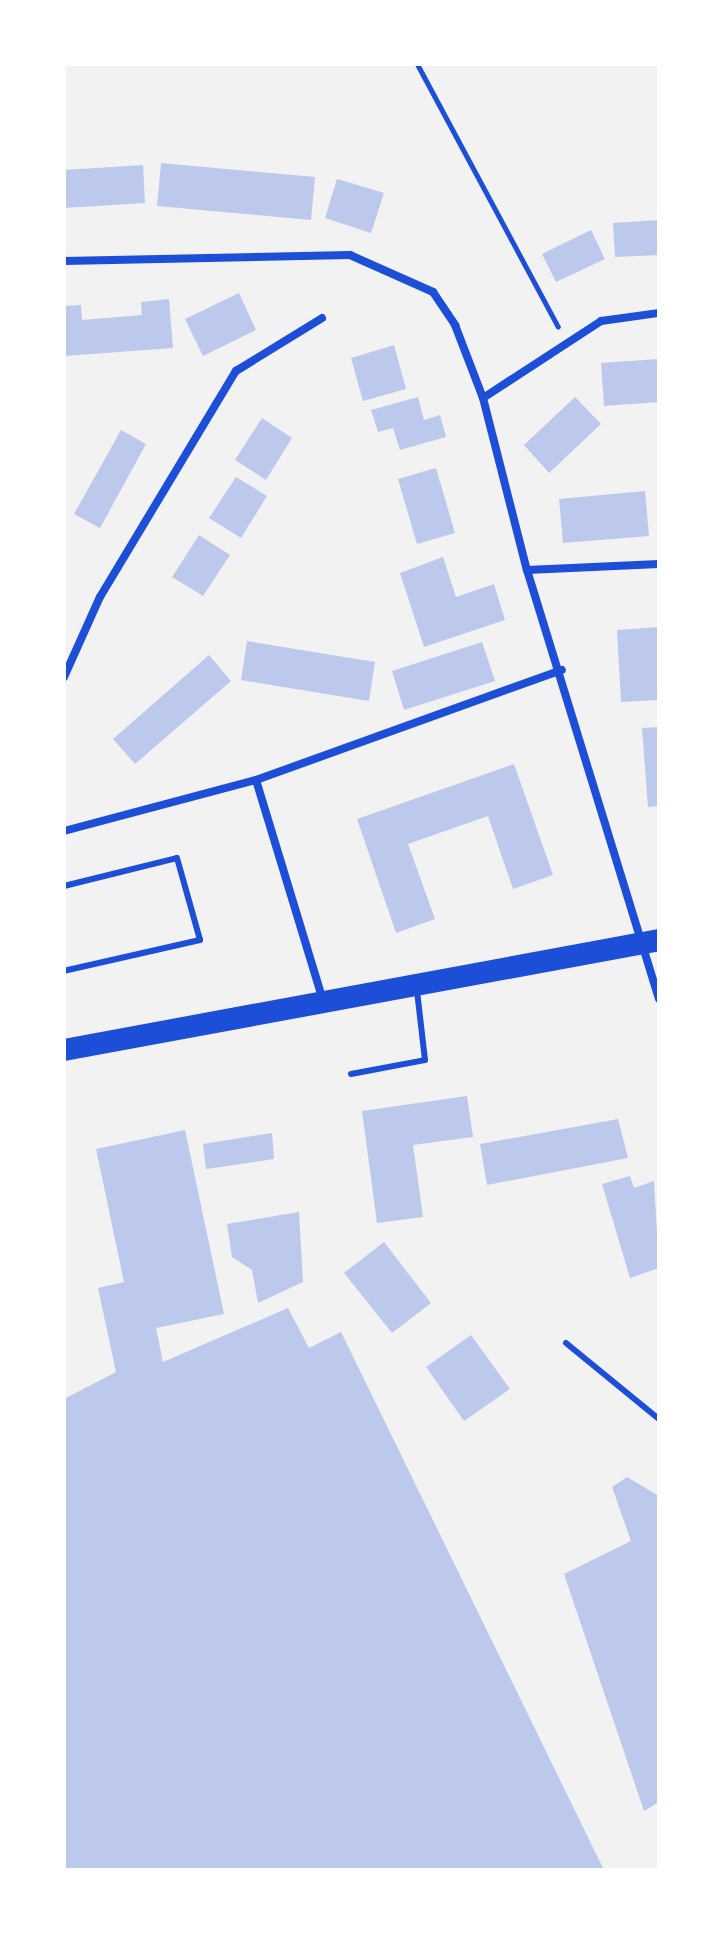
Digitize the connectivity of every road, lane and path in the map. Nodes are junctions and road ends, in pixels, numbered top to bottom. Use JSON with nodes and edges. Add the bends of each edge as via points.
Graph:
{"nodes":[{"id":1,"x":417,"y":64,"type":"edge"},
{"id":2,"x":64,"y":261,"type":"edge"},
{"id":3,"x":659,"y":313,"type":"edge"},
{"id":4,"x":322,"y":318,"type":"dead end"},
{"id":5,"x":566,"y":344,"type":"junction"},
{"id":6,"x":483,"y":398,"type":"junction"},
{"id":7,"x":659,"y":564,"type":"edge"},
{"id":8,"x":527,"y":570,"type":"junction"},
{"id":9,"x":562,"y":670,"type":"junction"},
{"id":10,"x":64,"y":677,"type":"edge"},
{"id":11,"x":256,"y":780,"type":"junction"},
{"id":12,"x":64,"y":831,"type":"edge"},
{"id":13,"x":64,"y":886,"type":"edge"},
{"id":14,"x":649,"y":941,"type":"edge"},
{"id":15,"x":64,"y":971,"type":"edge"},
{"id":16,"x":416,"y":987,"type":"junction"},
{"id":17,"x":659,"y":999,"type":"edge"},
{"id":18,"x":324,"y":1006,"type":"junction"},
{"id":19,"x":64,"y":1050,"type":"edge"},
{"id":20,"x":351,"y":1074,"type":"dead end"},
{"id":21,"x":566,"y":1343,"type":"dead end"},
{"id":22,"x":659,"y":1419,"type":"edge"}],
"edges":[{"from":1,"to":5,"type":"path"},
{"from":2,"to":6,"type":"street","via":[[350,255],[433,292],[455,325]]},
{"from":3,"to":5,"type":"street","via":[[601,321]]},
{"from":4,"to":10,"type":"street","via":[[236,371],[100,597]]},
{"from":5,"to":6,"type":"street"},
{"from":6,"to":8,"type":"street"},
{"from":7,"to":8,"type":"street"},
{"from":8,"to":9,"type":"street"},
{"from":9,"to":11,"type":"street"},
{"from":9,"to":14,"type":"street"},
{"from":11,"to":12,"type":"street"},
{"from":11,"to":18,"type":"street"},
{"from":13,"to":15,"type":"lane","via":[[177,858],[200,940]]},
{"from":14,"to":16,"type":"highway"},
{"from":14,"to":17,"type":"street"},
{"from":16,"to":18,"type":"highway"},
{"from":16,"to":20,"type":"lane","via":[[425,1060]]},
{"from":18,"to":19,"type":"highway"},
{"from":21,"to":22,"type":"lane"}]}
